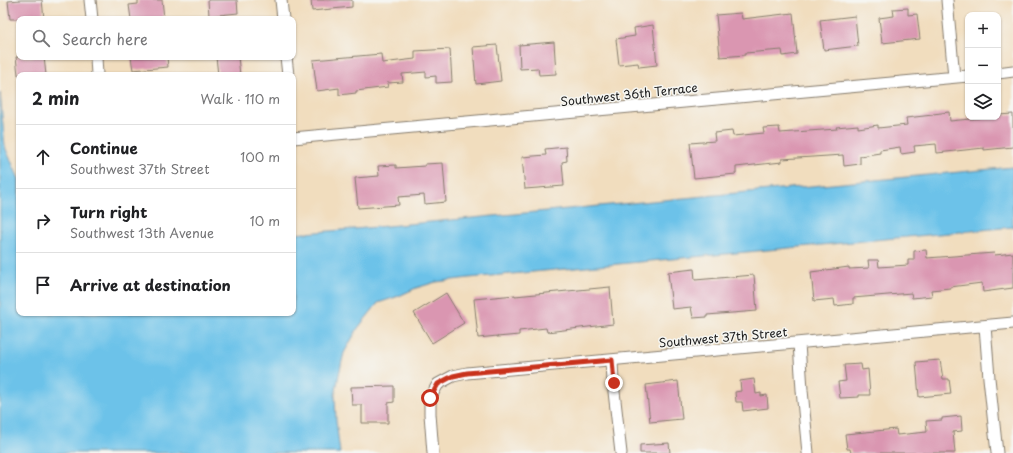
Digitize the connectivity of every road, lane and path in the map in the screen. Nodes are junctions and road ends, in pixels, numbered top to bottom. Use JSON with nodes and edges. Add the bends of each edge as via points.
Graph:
{"nodes":[{"id":1,"x":90,"y":0,"type":"edge"},
{"id":2,"x":281,"y":0,"type":"edge"},
{"id":3,"x":947,"y":0,"type":"edge"},
{"id":4,"x":92,"y":16,"type":"edge"},
{"id":5,"x":283,"y":16,"type":"edge"},
{"id":6,"x":96,"y":60,"type":"edge"},
{"id":7,"x":286,"y":60,"type":"edge"},
{"id":8,"x":1013,"y":71,"type":"edge"},
{"id":9,"x":98,"y":72,"type":"edge"},
{"id":10,"x":288,"y":72,"type":"edge"},
{"id":11,"x":1001,"y":73,"type":"edge"},
{"id":12,"x":965,"y":76,"type":"edge"},
{"id":13,"x":954,"y":77,"type":"junction"},
{"id":14,"x":296,"y":138,"type":"edge"},
{"id":15,"x":1013,"y":323,"type":"edge"},
{"id":16,"x":986,"y":326,"type":"junction"},
{"id":17,"x":799,"y":343,"type":"junction"},
{"id":18,"x":612,"y":360,"type":"junction"},
{"id":19,"x":433,"y":453,"type":"edge"},
{"id":20,"x":621,"y":453,"type":"edge"},
{"id":21,"x":808,"y":453,"type":"edge"},
{"id":22,"x":997,"y":453,"type":"edge"}],
"edges":[{"from":1,"to":4,"type":"street"},
{"from":2,"to":5,"type":"street"},
{"from":3,"to":13,"type":"street"},
{"from":6,"to":9,"type":"street"},
{"from":7,"to":10,"type":"street"},
{"from":8,"to":11,"type":"street"},
{"from":12,"to":13,"type":"street","name":"Southwest 36th Terrace"},
{"from":13,"to":14,"type":"street","name":"Southwest 36th Terrace"},
{"from":15,"to":16,"type":"street","name":"Southwest 37th Street"},
{"from":16,"to":17,"type":"street","name":"Southwest 37th Street"},
{"from":16,"to":22,"type":"street"},
{"from":17,"to":18,"type":"street","name":"Southwest 37th Street"},
{"from":17,"to":21,"type":"street"},
{"from":18,"to":19,"type":"street","name":"Southwest 37th Street","via":[[453,376],[438,384],[430,398]]},
{"from":18,"to":20,"type":"street"}]}
